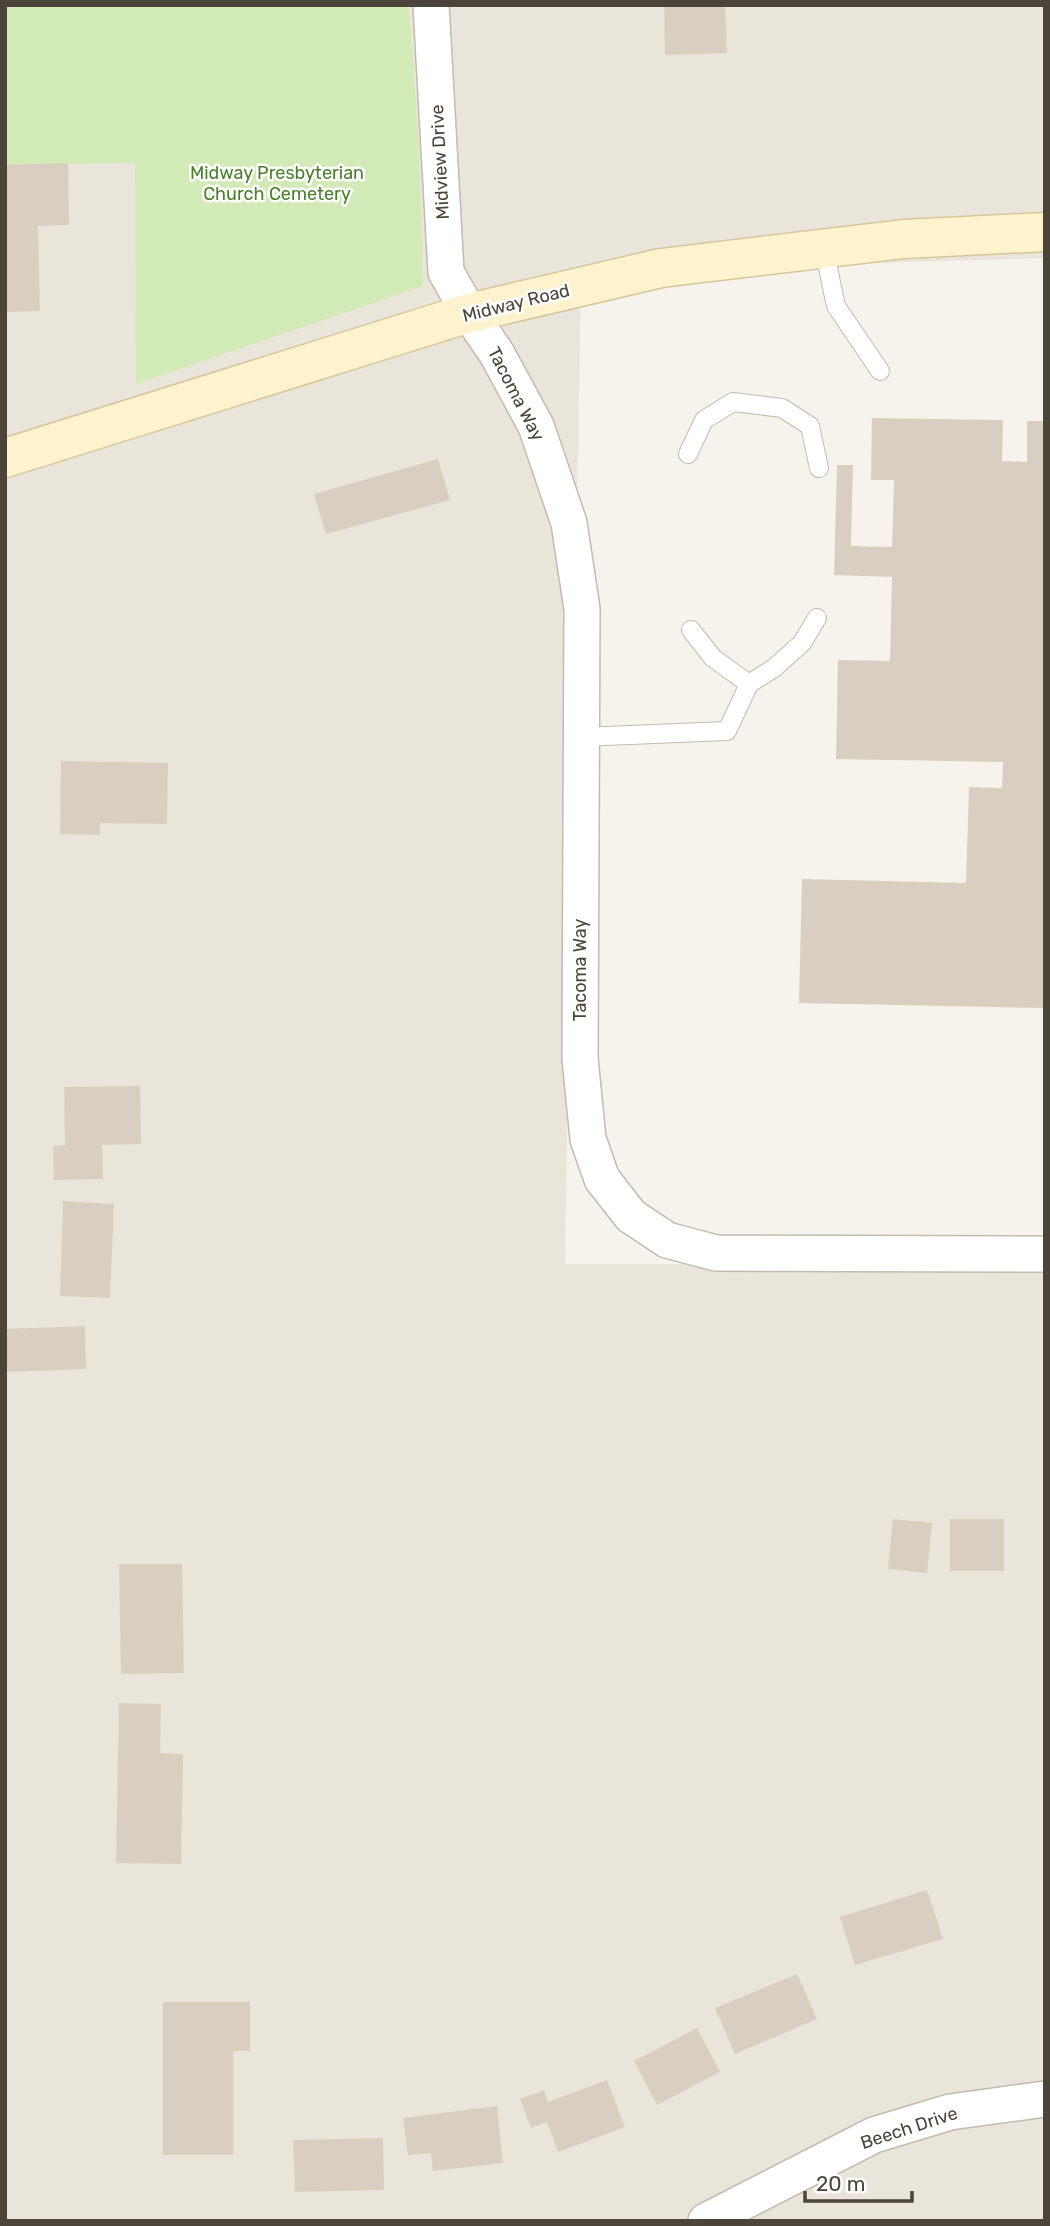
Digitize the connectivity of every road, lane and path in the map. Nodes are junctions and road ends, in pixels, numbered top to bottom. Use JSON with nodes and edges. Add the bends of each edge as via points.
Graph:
{"nodes":[{"id":1,"x":431,"y":5,"type":"edge"},
{"id":2,"x":1045,"y":232,"type":"edge"},
{"id":3,"x":824,"y":249,"type":"junction"},
{"id":4,"x":469,"y":313,"type":"junction"},
{"id":5,"x":880,"y":371,"type":"dead end"},
{"id":6,"x":688,"y":454,"type":"dead end"},
{"id":7,"x":5,"y":458,"type":"edge"},
{"id":8,"x":819,"y":468,"type":"dead end"},
{"id":9,"x":817,"y":618,"type":"dead end"},
{"id":10,"x":691,"y":630,"type":"dead end"},
{"id":11,"x":749,"y":684,"type":"junction"},
{"id":12,"x":581,"y":737,"type":"junction"},
{"id":13,"x":1045,"y":1254,"type":"edge"},
{"id":14,"x":1045,"y":2099,"type":"edge"},
{"id":15,"x":706,"y":2221,"type":"edge"}],
"edges":[{"from":1,"to":4,"type":"street","name":"Midview Drive","via":[[446,272]]},
{"from":2,"to":3,"type":"street","name":"Midway Road","via":[[904,239]]},
{"from":3,"to":4,"type":"street","name":"Midway Road","via":[[661,268]]},
{"from":3,"to":5,"type":"lane","via":[[836,306]]},
{"from":4,"to":7,"type":"street","name":"Midway Road"},
{"from":4,"to":12,"type":"street","name":"Tacoma Way","via":[[536,426],[569,523],[582,609]]},
{"from":6,"to":8,"type":"lane","via":[[704,419],[733,402],[782,408],[810,426]]},
{"from":9,"to":11,"type":"lane","via":[[802,643]]},
{"from":10,"to":11,"type":"lane","via":[[713,658]]},
{"from":11,"to":12,"type":"lane","via":[[727,731]]},
{"from":12,"to":13,"type":"street","name":"Tacoma Way","via":[[580,1058],[587,1139],[601,1179],[631,1216],[667,1240],[716,1253]]},
{"from":14,"to":15,"type":"street","name":"Beech Drive","via":[[950,2112],[874,2135]]}]}
